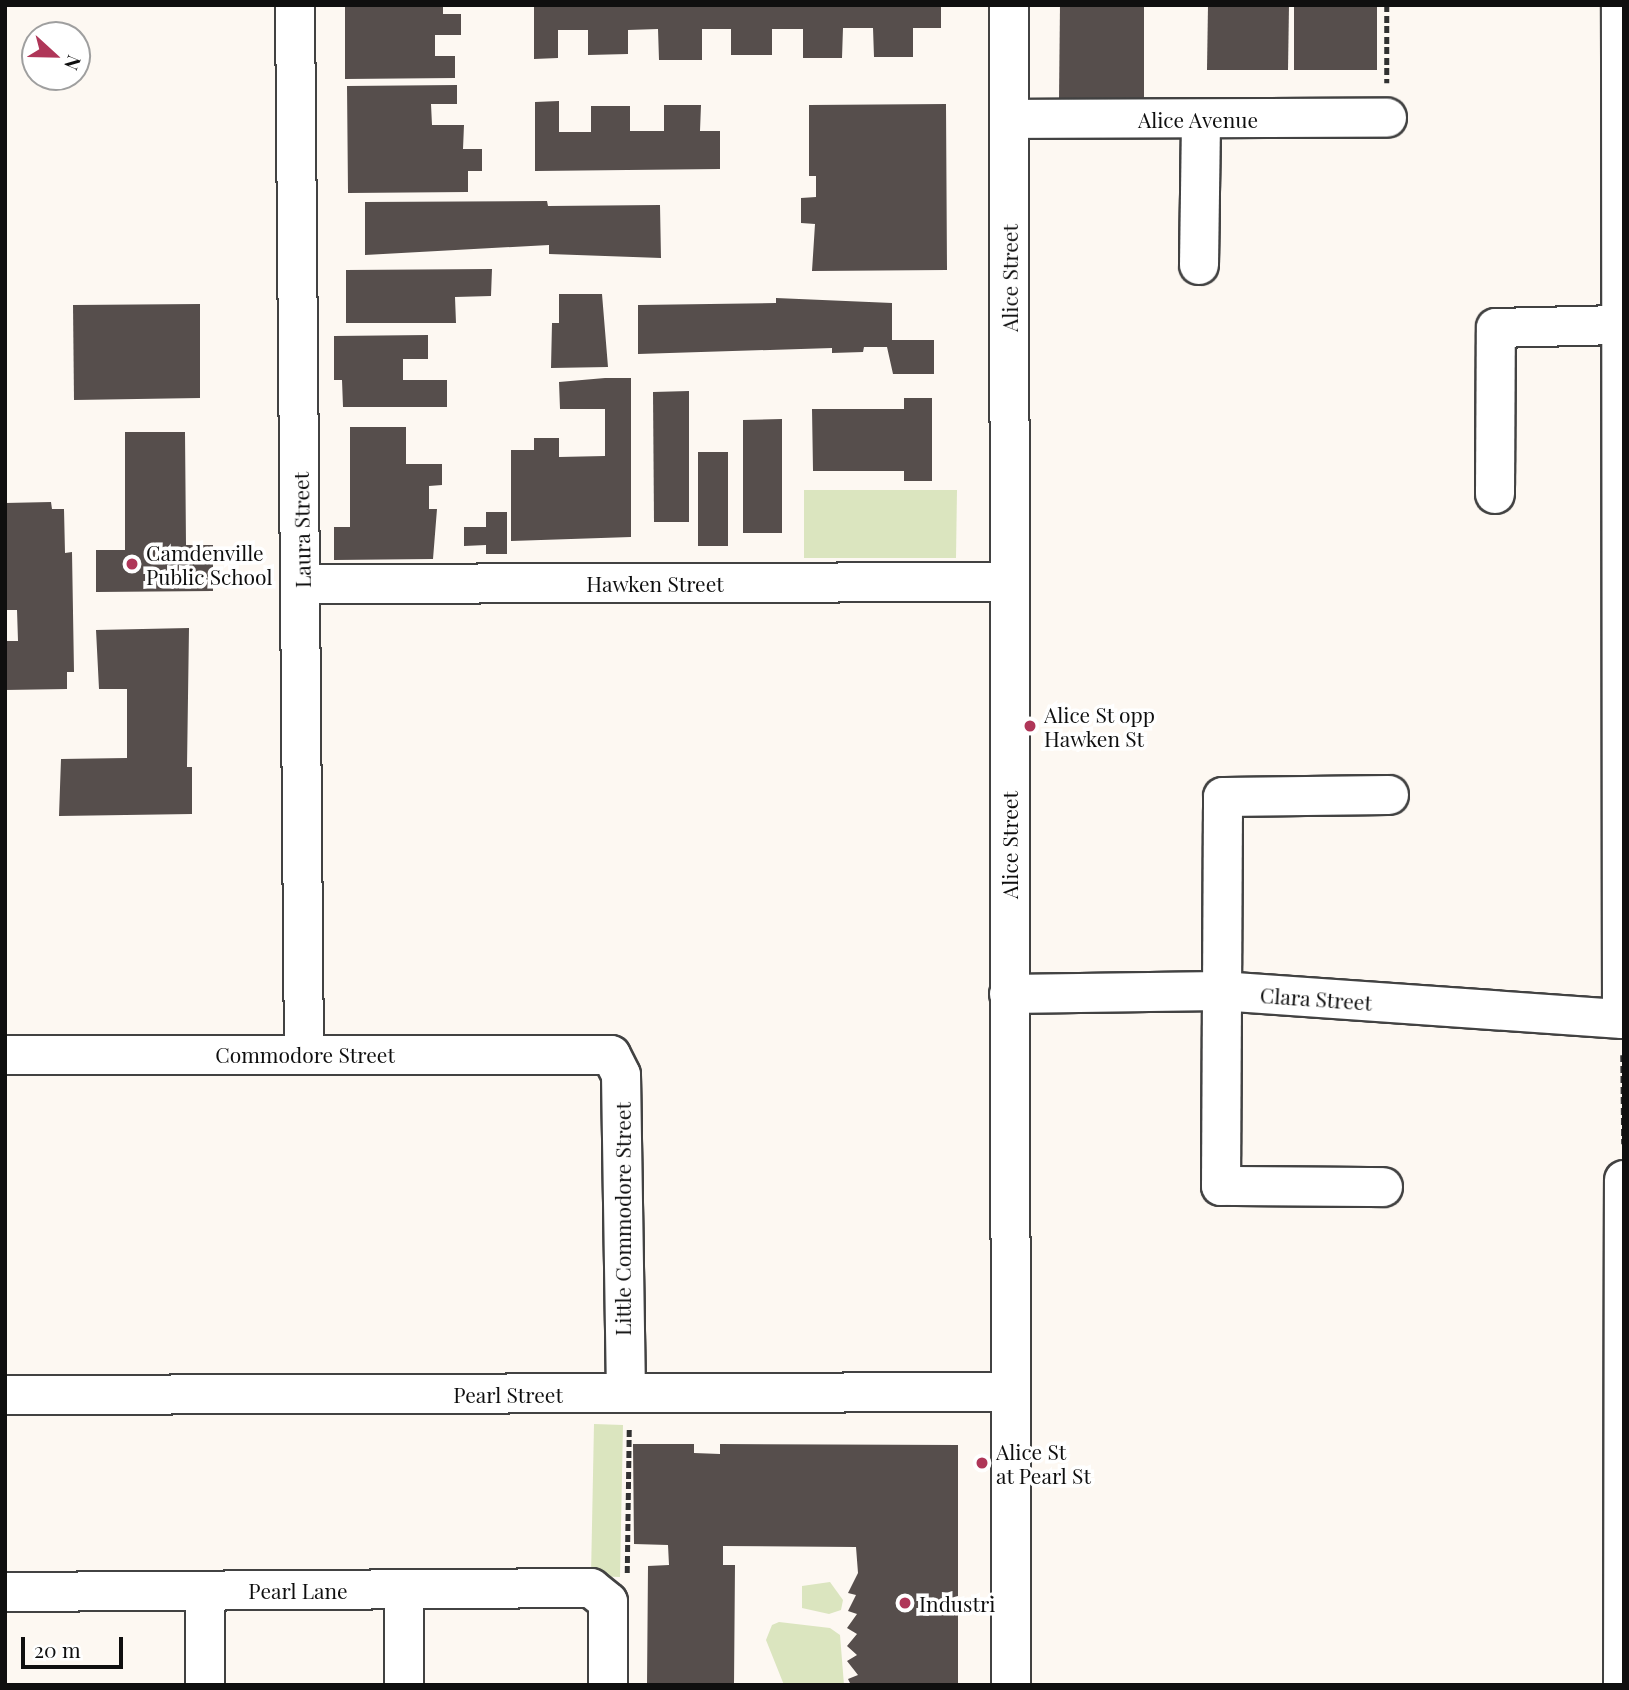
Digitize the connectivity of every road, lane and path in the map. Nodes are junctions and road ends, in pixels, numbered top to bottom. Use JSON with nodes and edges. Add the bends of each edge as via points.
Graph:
{"nodes":[{"id":1,"x":295,"y":5,"type":"edge"},
{"id":2,"x":1009,"y":5,"type":"edge"},
{"id":3,"x":1387,"y":5,"type":"edge"},
{"id":4,"x":1621,"y":5,"type":"edge"},
{"id":5,"x":1387,"y":118,"type":"joint"},
{"id":6,"x":1009,"y":119,"type":"junction"},
{"id":7,"x":1201,"y":119,"type":"junction"},
{"id":8,"x":1623,"y":231,"type":"edge"},
{"id":9,"x":1199,"y":265,"type":"dead end"},
{"id":10,"x":1622,"y":325,"type":"junction"},
{"id":11,"x":1495,"y":494,"type":"dead end"},
{"id":12,"x":1008,"y":582,"type":"junction"},
{"id":13,"x":301,"y":584,"type":"junction"},
{"id":14,"x":1390,"y":795,"type":"dead end"},
{"id":15,"x":1623,"y":825,"type":"edge"},
{"id":16,"x":1220,"y":991,"type":"junction"},
{"id":17,"x":1009,"y":994,"type":"junction"},
{"id":18,"x":1622,"y":1019,"type":"edge"},
{"id":19,"x":604,"y":1053,"type":"joint"},
{"id":20,"x":303,"y":1054,"type":"junction"},
{"id":21,"x":5,"y":1055,"type":"edge"},
{"id":22,"x":1624,"y":1158,"type":"edge"},
{"id":23,"x":1624,"y":1180,"type":"edge"},
{"id":24,"x":1383,"y":1187,"type":"dead end"},
{"id":25,"x":1624,"y":1337,"type":"edge"},
{"id":26,"x":1010,"y":1392,"type":"junction"},
{"id":27,"x":5,"y":1395,"type":"edge"},
{"id":28,"x":627,"y":1406,"type":"junction"},
{"id":29,"x":1623,"y":1479,"type":"edge"},
{"id":30,"x":609,"y":1588,"type":"junction"},
{"id":31,"x":404,"y":1590,"type":"junction"},
{"id":32,"x":205,"y":1591,"type":"junction"},
{"id":33,"x":5,"y":1592,"type":"edge"},
{"id":34,"x":205,"y":1685,"type":"edge"},
{"id":35,"x":404,"y":1685,"type":"edge"},
{"id":36,"x":608,"y":1685,"type":"edge"},
{"id":37,"x":1011,"y":1685,"type":"edge"},
{"id":38,"x":1622,"y":1685,"type":"edge"}],
"edges":[{"from":1,"to":13,"type":"street","name":"Laura Street"},
{"from":2,"to":6,"type":"street","name":"Alice Street"},
{"from":3,"to":5,"type":"path"},
{"from":4,"to":8,"type":"street"},
{"from":5,"to":7,"type":"street","name":"Alice Avenue"},
{"from":6,"to":7,"type":"street","name":"Alice Avenue"},
{"from":6,"to":12,"type":"street","name":"Alice Street"},
{"from":7,"to":9,"type":"street"},
{"from":8,"to":10,"type":"street"},
{"from":10,"to":11,"type":"street","via":[[1496,328]]},
{"from":10,"to":15,"type":"street"},
{"from":12,"to":13,"type":"street","name":"Hawken Street"},
{"from":12,"to":17,"type":"street","name":"Alice Street"},
{"from":13,"to":20,"type":"street","name":"Laura Street"},
{"from":14,"to":16,"type":"street","via":[[1223,797]]},
{"from":15,"to":18,"type":"street"},
{"from":16,"to":17,"type":"street","name":"Clara Street"},
{"from":16,"to":18,"type":"street","name":"Clara Street"},
{"from":16,"to":24,"type":"street","via":[[1221,1186]]},
{"from":17,"to":26,"type":"street","name":"Alice Street"},
{"from":18,"to":22,"type":"path"},
{"from":19,"to":20,"type":"street","name":"Commodore Street"},
{"from":19,"to":28,"type":"street","name":"Little Commodore Street","via":[[617,1061],[621,1075]]},
{"from":20,"to":21,"type":"street","name":"Commodore Street"},
{"from":23,"to":25,"type":"street"},
{"from":25,"to":29,"type":"street"},
{"from":26,"to":28,"type":"street","name":"Pearl Street"},
{"from":26,"to":37,"type":"street","name":"Alice Street"},
{"from":27,"to":28,"type":"street","name":"Pearl Street"},
{"from":28,"to":30,"type":"path"},
{"from":29,"to":38,"type":"street"},
{"from":30,"to":31,"type":"street","name":"Pearl Lane"},
{"from":30,"to":36,"type":"street"},
{"from":31,"to":32,"type":"street","name":"Pearl Lane"},
{"from":31,"to":35,"type":"street"},
{"from":32,"to":33,"type":"street","name":"Pearl Lane"},
{"from":32,"to":34,"type":"street"}]}
